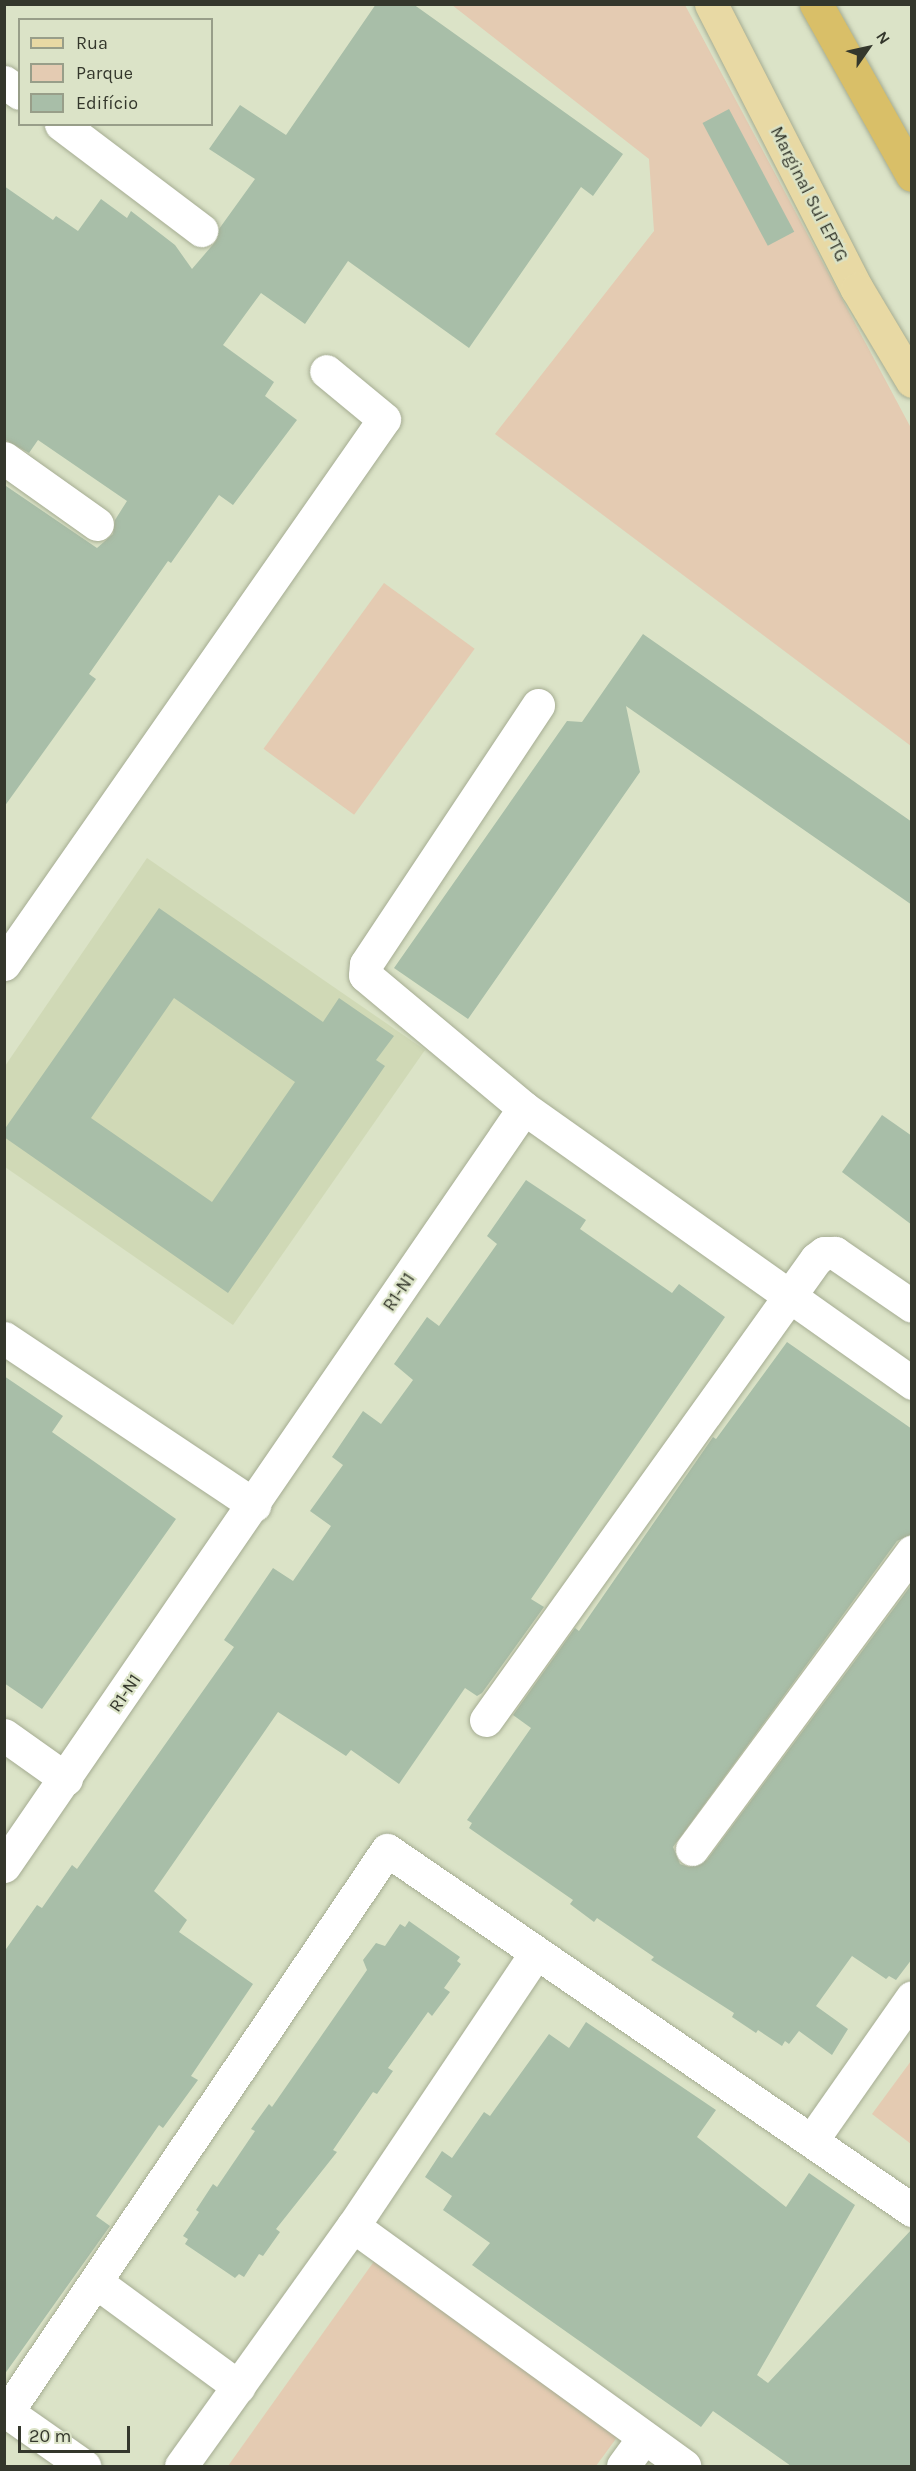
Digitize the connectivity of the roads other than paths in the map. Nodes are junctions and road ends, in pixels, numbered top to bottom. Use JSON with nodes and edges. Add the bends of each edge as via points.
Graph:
{"nodes":[{"id":1,"x":711,"y":4,"type":"edge"},
{"id":2,"x":816,"y":4,"type":"edge"},
{"id":3,"x":4,"y":82,"type":"edge"},
{"id":4,"x":18,"y":92,"type":"edge"},
{"id":5,"x":64,"y":126,"type":"edge"},
{"id":6,"x":912,"y":175,"type":"edge"},
{"id":7,"x":201,"y":230,"type":"dead end"},
{"id":8,"x":326,"y":370,"type":"dead end"},
{"id":9,"x":912,"y":381,"type":"edge"},
{"id":10,"x":4,"y":458,"type":"edge"},
{"id":11,"x":97,"y":524,"type":"dead end"},
{"id":12,"x":538,"y":705,"type":"dead end"},
{"id":13,"x":4,"y":964,"type":"edge"},
{"id":14,"x":524,"y":1108,"type":"junction"},
{"id":15,"x":789,"y":1298,"type":"junction"},
{"id":16,"x":912,"y":1306,"type":"edge"},
{"id":17,"x":4,"y":1338,"type":"edge"},
{"id":18,"x":912,"y":1383,"type":"edge"},
{"id":19,"x":254,"y":1505,"type":"junction"},
{"id":20,"x":912,"y":1552,"type":"edge"},
{"id":21,"x":486,"y":1720,"type":"dead end"},
{"id":22,"x":4,"y":1735,"type":"edge"},
{"id":23,"x":66,"y":1779,"type":"junction"},
{"id":24,"x":692,"y":1849,"type":"dead end"},
{"id":25,"x":4,"y":1866,"type":"edge"},
{"id":26,"x":535,"y":1954,"type":"junction"},
{"id":27,"x":912,"y":1997,"type":"edge"},
{"id":28,"x":812,"y":2140,"type":"junction"},
{"id":29,"x":912,"y":2210,"type":"edge"},
{"id":30,"x":353,"y":2226,"type":"junction"},
{"id":31,"x":96,"y":2282,"type":"junction"},
{"id":32,"x":239,"y":2387,"type":"junction"},
{"id":33,"x":6,"y":2411,"type":"edge"},
{"id":34,"x":643,"y":2438,"type":"junction"},
{"id":35,"x":84,"y":2466,"type":"edge"},
{"id":36,"x":181,"y":2466,"type":"edge"},
{"id":37,"x":623,"y":2466,"type":"edge"},
{"id":38,"x":684,"y":2466,"type":"edge"}],
"edges":[{"from":1,"to":9,"type":"main road","name":"Marginal Sul EPTG","via":[[857,289]]},
{"from":2,"to":6,"type":"highway"},
{"from":3,"to":4,"type":"street"},
{"from":5,"to":7,"type":"street"},
{"from":8,"to":13,"type":"street","via":[[384,419]]},
{"from":10,"to":11,"type":"street"},
{"from":12,"to":14,"type":"street","via":[[366,964],[365,975],[371,984]]},
{"from":14,"to":15,"type":"street"},
{"from":14,"to":19,"type":"street","name":"R1-N1"},
{"from":15,"to":16,"type":"street","via":[[816,1259],[824,1253],[835,1253]]},
{"from":15,"to":18,"type":"street"},
{"from":15,"to":21,"type":"street"},
{"from":17,"to":19,"type":"street"},
{"from":19,"to":23,"type":"street","name":"R1-N1"},
{"from":20,"to":24,"type":"street"},
{"from":22,"to":23,"type":"street"},
{"from":23,"to":25,"type":"street","name":"R1-N1"},
{"from":26,"to":28,"type":"street"},
{"from":26,"to":30,"type":"street"},
{"from":26,"to":31,"type":"street","via":[[387,1850]]},
{"from":27,"to":28,"type":"street"},
{"from":28,"to":29,"type":"street"},
{"from":30,"to":32,"type":"street"},
{"from":30,"to":34,"type":"street"},
{"from":31,"to":32,"type":"street"},
{"from":31,"to":33,"type":"street"},
{"from":32,"to":36,"type":"street"},
{"from":33,"to":35,"type":"street"},
{"from":34,"to":37,"type":"street"},
{"from":34,"to":38,"type":"street"}]}
